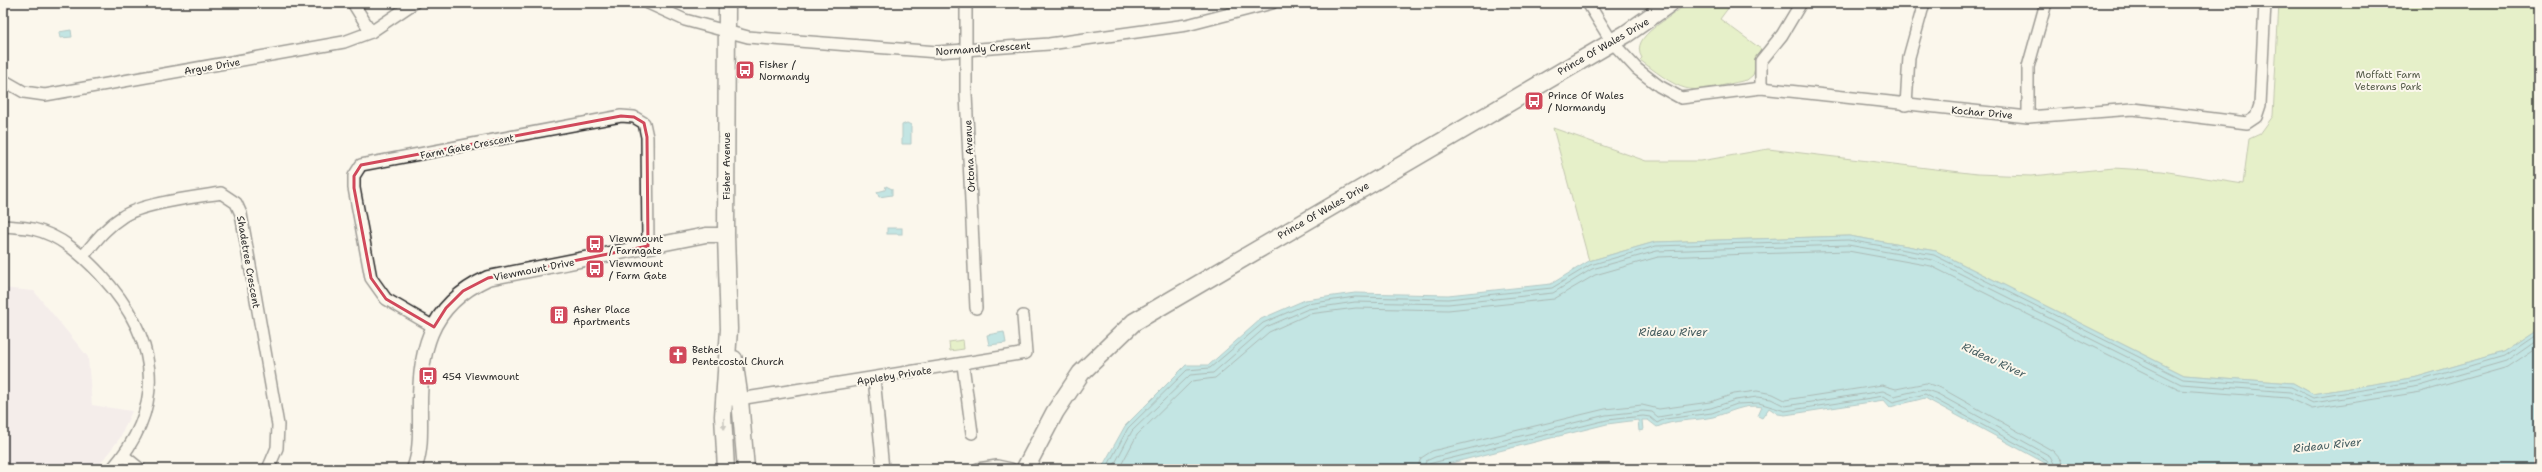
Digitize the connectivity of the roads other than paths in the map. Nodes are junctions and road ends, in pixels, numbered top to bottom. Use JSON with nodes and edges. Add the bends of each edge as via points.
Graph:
{"nodes":[{"id":1,"x":353,"y":3,"type":"edge"},
{"id":2,"x":414,"y":3,"type":"edge"},
{"id":3,"x":648,"y":3,"type":"edge"},
{"id":4,"x":727,"y":3,"type":"edge"},
{"id":5,"x":966,"y":3,"type":"edge"},
{"id":6,"x":1272,"y":3,"type":"edge"},
{"id":7,"x":1588,"y":3,"type":"edge"},
{"id":8,"x":1670,"y":3,"type":"edge"},
{"id":9,"x":1801,"y":3,"type":"edge"},
{"id":10,"x":1924,"y":3,"type":"edge"},
{"id":11,"x":2046,"y":3,"type":"edge"},
{"id":12,"x":2265,"y":3,"type":"edge"},
{"id":13,"x":371,"y":32,"type":"junction"},
{"id":14,"x":727,"y":32,"type":"junction"},
{"id":15,"x":1612,"y":42,"type":"junction"},
{"id":16,"x":967,"y":50,"type":"junction"},
{"id":17,"x":3,"y":80,"type":"edge"},
{"id":18,"x":1761,"y":88,"type":"junction"},
{"id":19,"x":1906,"y":105,"type":"junction"},
{"id":20,"x":2028,"y":117,"type":"junction"},
{"id":21,"x":3,"y":226,"type":"edge"},
{"id":22,"x":726,"y":235,"type":"junction"},
{"id":23,"x":648,"y":246,"type":"junction"},
{"id":24,"x":83,"y":256,"type":"junction"},
{"id":25,"x":976,"y":308,"type":"dead end"},
{"id":26,"x":1023,"y":316,"type":"dead end"},
{"id":27,"x":434,"y":327,"type":"junction"},
{"id":28,"x":963,"y":365,"type":"junction"},
{"id":29,"x":874,"y":378,"type":"junction"},
{"id":30,"x":732,"y":400,"type":"junction"},
{"id":31,"x":972,"y":432,"type":"dead end"},
{"id":32,"x":124,"y":456,"type":"junction"},
{"id":33,"x":112,"y":469,"type":"edge"},
{"id":34,"x":140,"y":469,"type":"edge"},
{"id":35,"x":268,"y":469,"type":"edge"},
{"id":36,"x":414,"y":469,"type":"edge"},
{"id":37,"x":726,"y":469,"type":"edge"},
{"id":38,"x":746,"y":469,"type":"edge"},
{"id":39,"x":883,"y":469,"type":"edge"},
{"id":40,"x":978,"y":469,"type":"edge"},
{"id":41,"x":1011,"y":469,"type":"edge"},
{"id":42,"x":1025,"y":469,"type":"edge"}],
"edges":[{"from":1,"to":13,"type":"street"},
{"from":2,"to":13,"type":"street","name":"Argue Drive"},
{"from":3,"to":14,"type":"street","name":"Normandy Crescent","via":[[685,20]]},
{"from":4,"to":14,"type":"main road","name":"Fisher Avenue"},
{"from":5,"to":16,"type":"street","name":"Ortona Avenue"},
{"from":6,"to":16,"type":"street","name":"Normandy Crescent","via":[[1187,25],[1049,44]]},
{"from":7,"to":15,"type":"street"},
{"from":8,"to":15,"type":"main road","name":"Prince Of Wales Drive"},
{"from":9,"to":18,"type":"street","via":[[1782,35],[1761,61]]},
{"from":10,"to":19,"type":"street","via":[[1910,57]]},
{"from":11,"to":20,"type":"street","via":[[2028,67]]},
{"from":12,"to":20,"type":"street","name":"Kochar Drive","via":[[2260,105],[2256,117],[2247,124],[2133,109]]},
{"from":13,"to":17,"type":"street","name":"Argue Drive","via":[[344,42],[45,96],[24,92]]},
{"from":14,"to":16,"type":"street","name":"Normandy Crescent","via":[[748,37],[937,52]]},
{"from":14,"to":22,"type":"main road","name":"Fisher Avenue"},
{"from":15,"to":18,"type":"street","name":"Kochar Drive","via":[[1649,79],[1681,98]]},
{"from":15,"to":42,"type":"main road","name":"Prince Of Wales Drive","via":[[1134,322],[1081,373],[1055,412]]},
{"from":16,"to":25,"type":"street","name":"Ortona Avenue","via":[[966,94]]},
{"from":18,"to":19,"type":"street","name":"Kochar Drive"},
{"from":19,"to":20,"type":"street","name":"Kochar Drive"},
{"from":21,"to":24,"type":"street","via":[[34,229],[51,236]]},
{"from":22,"to":23,"type":"street","name":"Viewmount Drive","via":[[706,235]]},
{"from":22,"to":30,"type":"main road","name":"Fisher Avenue"},
{"from":23,"to":27,"type":"street","name":"Viewmount Drive","via":[[488,278],[456,297]]},
{"from":23,"to":27,"type":"street","name":"Farm Gate Crescent","via":[[647,137],[644,123],[634,117],[622,116],[361,165],[354,176],[354,188],[370,278],[386,299]]},
{"from":24,"to":32,"type":"street","via":[[109,284],[132,317],[148,357],[150,378],[146,406],[136,434]]},
{"from":24,"to":35,"type":"street","name":"Shadetree Crescent","via":[[106,228],[124,215],[143,208],[221,194],[236,203],[241,214],[278,425],[277,448]]},
{"from":26,"to":28,"type":"street","name":"Appleby Private","via":[[1026,353]]},
{"from":27,"to":36,"type":"street","name":"Viewmount Drive","via":[[424,348],[421,367],[420,444]]},
{"from":28,"to":29,"type":"street","name":"Appleby Private"},
{"from":28,"to":31,"type":"street"},
{"from":29,"to":30,"type":"street","name":"Appleby Private"},
{"from":29,"to":39,"type":"street"},
{"from":30,"to":37,"type":"main road","name":"Fisher Avenue","one_way":true},
{"from":30,"to":38,"type":"main road","name":"Fisher Avenue"},
{"from":32,"to":33,"type":"street"},
{"from":32,"to":34,"type":"street"},
{"from":40,"to":41,"type":"street","via":[[997,466]]}]}
